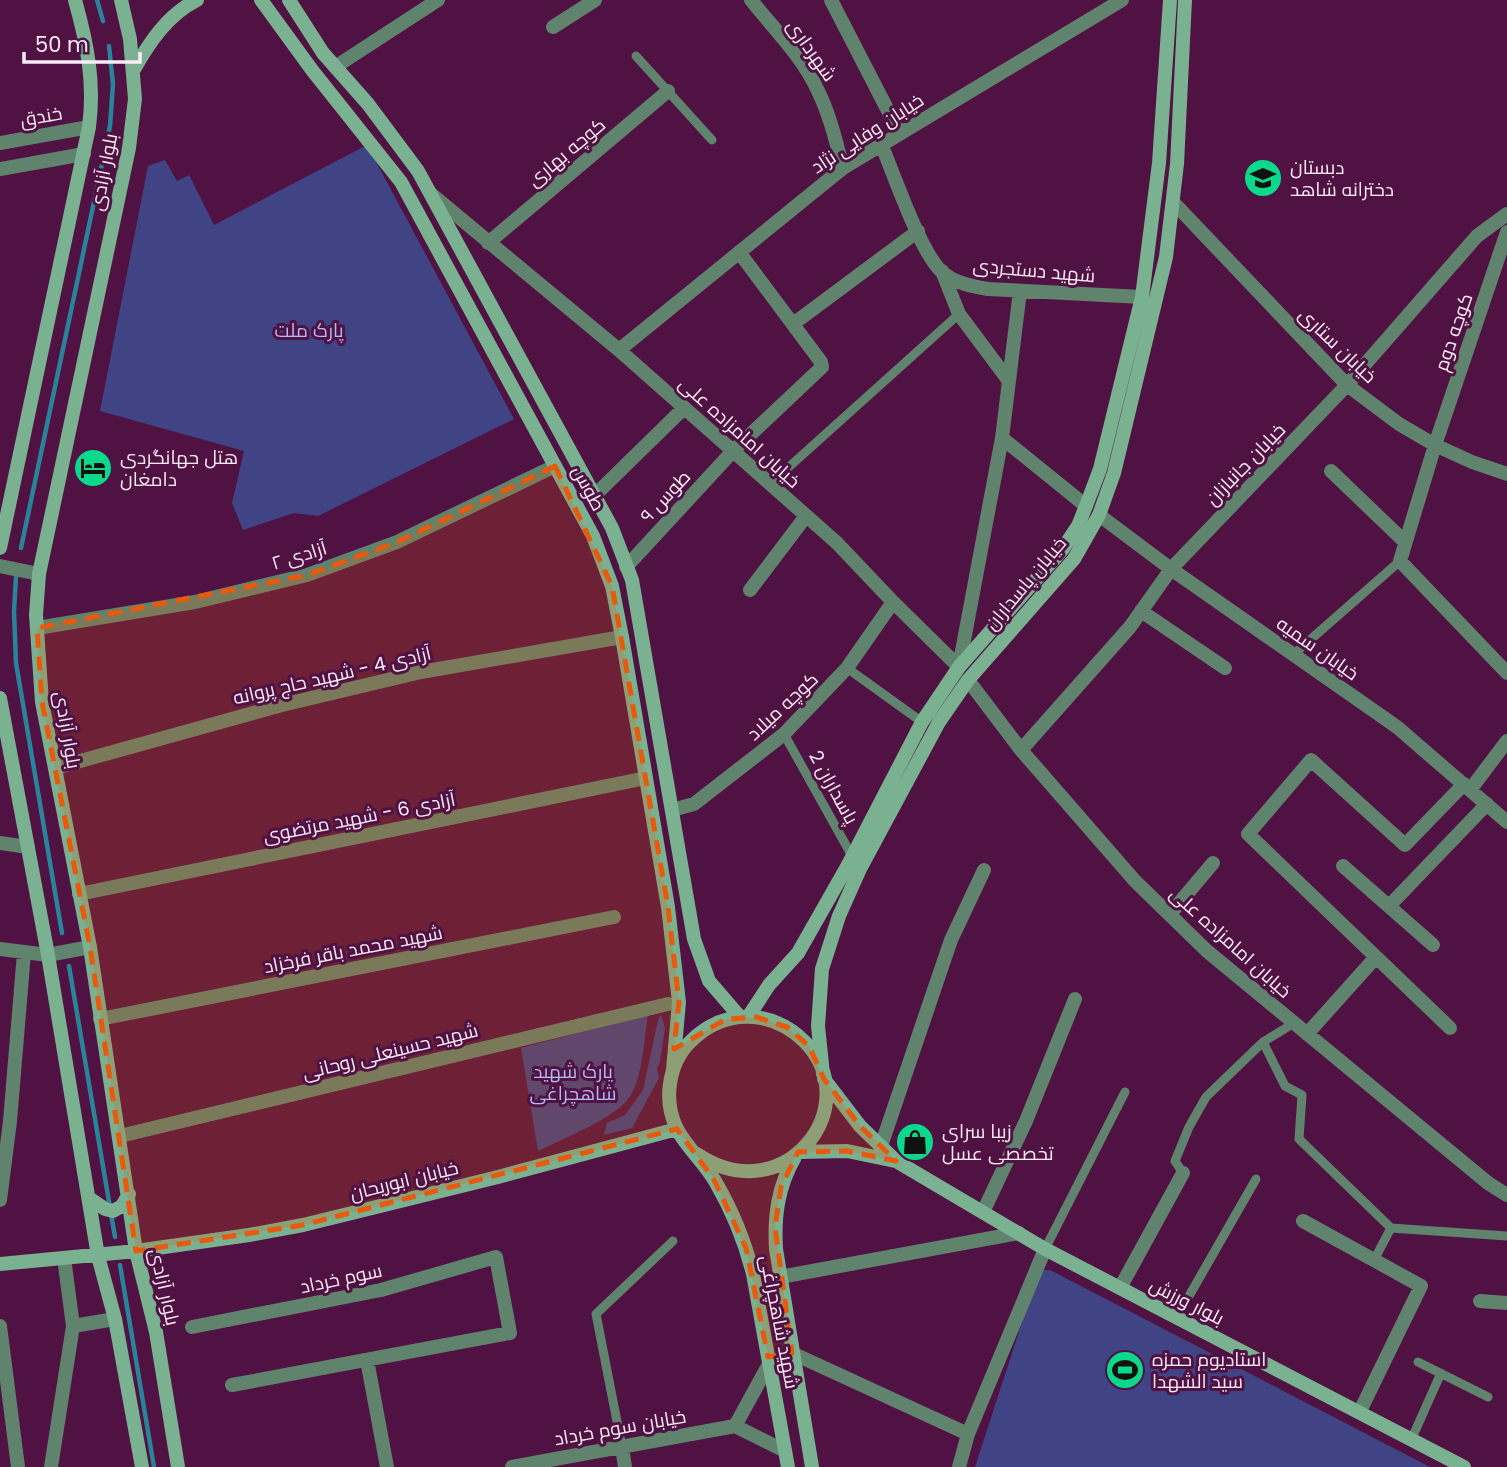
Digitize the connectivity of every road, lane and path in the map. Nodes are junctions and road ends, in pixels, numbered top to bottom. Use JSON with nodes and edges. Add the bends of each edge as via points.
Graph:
{"nodes":[{"id":1,"x":75,"y":0,"type":"edge"},
{"id":2,"x":121,"y":0,"type":"edge"},
{"id":3,"x":197,"y":0,"type":"edge"},
{"id":4,"x":261,"y":0,"type":"edge"},
{"id":5,"x":289,"y":0,"type":"edge"},
{"id":6,"x":439,"y":0,"type":"edge"},
{"id":7,"x":595,"y":0,"type":"edge"},
{"id":8,"x":751,"y":0,"type":"edge"},
{"id":9,"x":831,"y":0,"type":"edge"},
{"id":10,"x":1122,"y":0,"type":"edge"},
{"id":11,"x":1170,"y":0,"type":"edge"},
{"id":12,"x":1185,"y":0,"type":"edge"},
{"id":13,"x":553,"y":27,"type":"dead end"},
{"id":14,"x":636,"y":56,"type":"dead end"},
{"id":15,"x":335,"y":67,"type":"junction"},
{"id":16,"x":132,"y":72,"type":"junction"},
{"id":17,"x":668,"y":91,"type":"junction"},
{"id":18,"x":89,"y":127,"type":"junction"},
{"id":19,"x":899,"y":132,"type":"junction"},
{"id":20,"x":712,"y":140,"type":"dead end"},
{"id":21,"x":0,"y":143,"type":"edge"},
{"id":22,"x":881,"y":144,"type":"junction"},
{"id":23,"x":84,"y":154,"type":"junction"},
{"id":24,"x":843,"y":168,"type":"junction"},
{"id":25,"x":0,"y":169,"type":"edge"},
{"id":26,"x":431,"y":194,"type":"junction"},
{"id":27,"x":1173,"y":202,"type":"junction"},
{"id":28,"x":1507,"y":214,"type":"edge"},
{"id":29,"x":918,"y":231,"type":"junction"},
{"id":30,"x":1507,"y":232,"type":"edge"},
{"id":31,"x":486,"y":241,"type":"junction"},
{"id":32,"x":459,"y":245,"type":"junction"},
{"id":33,"x":739,"y":252,"type":"junction"},
{"id":34,"x":942,"y":271,"type":"junction"},
{"id":35,"x":1020,"y":291,"type":"junction"},
{"id":36,"x":1142,"y":297,"type":"junction"},
{"id":37,"x":958,"y":314,"type":"junction"},
{"id":38,"x":793,"y":324,"type":"junction"},
{"id":39,"x":618,"y":350,"type":"junction"},
{"id":40,"x":1009,"y":381,"type":"junction"},
{"id":41,"x":1347,"y":385,"type":"junction"},
{"id":42,"x":684,"y":408,"type":"junction"},
{"id":43,"x":1002,"y":438,"type":"junction"},
{"id":44,"x":1435,"y":444,"type":"junction"},
{"id":45,"x":733,"y":451,"type":"junction"},
{"id":46,"x":555,"y":466,"type":"junction"},
{"id":47,"x":1331,"y":471,"type":"dead end"},
{"id":48,"x":1507,"y":474,"type":"edge"},
{"id":49,"x":770,"y":484,"type":"junction"},
{"id":50,"x":594,"y":496,"type":"junction"},
{"id":51,"x":1086,"y":506,"type":"junction"},
{"id":52,"x":1099,"y":515,"type":"junction"},
{"id":53,"x":806,"y":516,"type":"junction"},
{"id":54,"x":1405,"y":542,"type":"junction"},
{"id":55,"x":0,"y":548,"type":"edge"},
{"id":56,"x":1400,"y":561,"type":"junction"},
{"id":57,"x":0,"y":566,"type":"edge"},
{"id":58,"x":626,"y":567,"type":"junction"},
{"id":59,"x":1171,"y":569,"type":"junction"},
{"id":60,"x":39,"y":574,"type":"junction"},
{"id":61,"x":750,"y":590,"type":"dead end"},
{"id":62,"x":893,"y":602,"type":"junction"},
{"id":63,"x":1141,"y":611,"type":"junction"},
{"id":64,"x":37,"y":628,"type":"junction"},
{"id":65,"x":622,"y":637,"type":"junction"},
{"id":66,"x":1294,"y":654,"type":"junction"},
{"id":67,"x":959,"y":667,"type":"junction"},
{"id":68,"x":847,"y":668,"type":"junction"},
{"id":69,"x":1225,"y":668,"type":"dead end"},
{"id":70,"x":1507,"y":673,"type":"edge"},
{"id":71,"x":968,"y":680,"type":"junction"},
{"id":72,"x":0,"y":698,"type":"edge"},
{"id":73,"x":2,"y":720,"type":"edge"},
{"id":74,"x":922,"y":722,"type":"junction"},
{"id":75,"x":784,"y":734,"type":"junction"},
{"id":76,"x":1507,"y":741,"type":"edge"},
{"id":77,"x":1021,"y":750,"type":"junction"},
{"id":78,"x":55,"y":768,"type":"junction"},
{"id":79,"x":646,"y":778,"type":"junction"},
{"id":80,"x":1467,"y":787,"type":"junction"},
{"id":81,"x":1487,"y":804,"type":"junction"},
{"id":82,"x":672,"y":810,"type":"junction"},
{"id":83,"x":1507,"y":822,"type":"edge"},
{"id":84,"x":0,"y":843,"type":"edge"},
{"id":85,"x":29,"y":847,"type":"junction"},
{"id":86,"x":852,"y":856,"type":"junction"},
{"id":87,"x":1213,"y":863,"type":"dead end"},
{"id":88,"x":1343,"y":866,"type":"dead end"},
{"id":89,"x":984,"y":870,"type":"dead end"},
{"id":90,"x":79,"y":894,"type":"junction"},
{"id":91,"x":1389,"y":906,"type":"junction"},
{"id":92,"x":1170,"y":915,"type":"junction"},
{"id":93,"x":614,"y":917,"type":"dead end"},
{"id":94,"x":1433,"y":945,"type":"dead end"},
{"id":95,"x":90,"y":947,"type":"junction"},
{"id":96,"x":0,"y":949,"type":"edge"},
{"id":97,"x":24,"y":953,"type":"junction"},
{"id":98,"x":48,"y":955,"type":"junction"},
{"id":99,"x":1376,"y":957,"type":"junction"},
{"id":100,"x":1075,"y":999,"type":"dead end"},
{"id":101,"x":668,"y":1004,"type":"dead end"},
{"id":102,"x":744,"y":1017,"type":"junction"},
{"id":103,"x":100,"y":1019,"type":"junction"},
{"id":104,"x":1294,"y":1023,"type":"junction"},
{"id":105,"x":1450,"y":1028,"type":"dead end"},
{"id":106,"x":1307,"y":1034,"type":"junction"},
{"id":107,"x":1263,"y":1042,"type":"junction"},
{"id":108,"x":673,"y":1070,"type":"junction"},
{"id":109,"x":823,"y":1076,"type":"junction"},
{"id":110,"x":1125,"y":1091,"type":"dead end"},
{"id":111,"x":5,"y":1121,"type":"edge"},
{"id":112,"x":677,"y":1129,"type":"junction"},
{"id":113,"x":120,"y":1136,"type":"junction"},
{"id":114,"x":881,"y":1146,"type":"junction"},
{"id":115,"x":696,"y":1154,"type":"junction"},
{"id":116,"x":798,"y":1154,"type":"junction"},
{"id":117,"x":896,"y":1161,"type":"junction"},
{"id":118,"x":1183,"y":1173,"type":"joint"},
{"id":119,"x":1256,"y":1179,"type":"dead end"},
{"id":120,"x":129,"y":1194,"type":"junction"},
{"id":121,"x":1507,"y":1195,"type":"edge"},
{"id":122,"x":89,"y":1198,"type":"junction"},
{"id":123,"x":0,"y":1200,"type":"edge"},
{"id":124,"x":983,"y":1212,"type":"junction"},
{"id":125,"x":1303,"y":1221,"type":"dead end"},
{"id":126,"x":1391,"y":1228,"type":"junction"},
{"id":127,"x":1019,"y":1233,"type":"junction"},
{"id":128,"x":1507,"y":1236,"type":"edge"},
{"id":129,"x":673,"y":1241,"type":"dead end"},
{"id":130,"x":1045,"y":1249,"type":"junction"},
{"id":131,"x":136,"y":1251,"type":"junction"},
{"id":132,"x":99,"y":1256,"type":"junction"},
{"id":133,"x":64,"y":1258,"type":"junction"},
{"id":134,"x":1374,"y":1259,"type":"junction"},
{"id":135,"x":0,"y":1264,"type":"edge"},
{"id":136,"x":780,"y":1277,"type":"junction"},
{"id":137,"x":1120,"y":1288,"type":"junction"},
{"id":138,"x":1480,"y":1301,"type":"dead end"},
{"id":139,"x":1507,"y":1303,"type":"edge"},
{"id":140,"x":1177,"y":1317,"type":"junction"},
{"id":141,"x":115,"y":1318,"type":"junction"},
{"id":142,"x":0,"y":1326,"type":"edge"},
{"id":143,"x":73,"y":1326,"type":"junction"},
{"id":144,"x":192,"y":1327,"type":"dead end"},
{"id":145,"x":792,"y":1353,"type":"junction"},
{"id":146,"x":367,"y":1360,"type":"junction"},
{"id":147,"x":769,"y":1360,"type":"junction"},
{"id":148,"x":1418,"y":1362,"type":"dead end"},
{"id":149,"x":1441,"y":1373,"type":"junction"},
{"id":150,"x":232,"y":1385,"type":"dead end"},
{"id":151,"x":1488,"y":1397,"type":"dead end"},
{"id":152,"x":1360,"y":1411,"type":"junction"},
{"id":153,"x":735,"y":1426,"type":"junction"},
{"id":154,"x":968,"y":1434,"type":"junction"},
{"id":155,"x":1412,"y":1438,"type":"junction"},
{"id":156,"x":622,"y":1447,"type":"junction"},
{"id":157,"x":785,"y":1451,"type":"junction"},
{"id":158,"x":545,"y":1464,"type":"edge"},
{"id":159,"x":18,"y":1467,"type":"edge"},
{"id":160,"x":51,"y":1467,"type":"edge"},
{"id":161,"x":142,"y":1467,"type":"edge"},
{"id":162,"x":178,"y":1467,"type":"edge"},
{"id":163,"x":387,"y":1467,"type":"edge"},
{"id":164,"x":512,"y":1467,"type":"edge"},
{"id":165,"x":625,"y":1467,"type":"edge"},
{"id":166,"x":788,"y":1467,"type":"edge"},
{"id":167,"x":812,"y":1467,"type":"edge"},
{"id":168,"x":960,"y":1467,"type":"edge"},
{"id":169,"x":1464,"y":1467,"type":"edge"}],
"edges":[{"from":1,"to":18,"type":"street","name":"بلوار آزادی","via":[[90,65]]},
{"from":2,"to":16,"type":"street","name":"بلوار آزادی"},
{"from":3,"to":16,"type":"street","via":[[180,8],[163,26]]},
{"from":4,"to":46,"type":"street","name":"طوس","via":[[401,182]]},
{"from":5,"to":15,"type":"street","name":"طوس"},
{"from":6,"to":15,"type":"street"},
{"from":7,"to":13,"type":"street"},
{"from":8,"to":24,"type":"street","name":"شهرداری","via":[[817,89]]},
{"from":9,"to":19,"type":"street"},
{"from":10,"to":19,"type":"street","name":"خیابان وفایی نژاد"},
{"from":11,"to":36,"type":"street","name":"خیابان پاسداران","via":[[1159,163]]},
{"from":12,"to":27,"type":"street","name":"خیابان پاسداران"},
{"from":14,"to":17,"type":"lane"},
{"from":15,"to":26,"type":"street","name":"طوس","via":[[368,104]]},
{"from":16,"to":60,"type":"street","name":"بلوار آزادی","via":[[135,99],[129,148]]},
{"from":17,"to":20,"type":"lane"},
{"from":17,"to":31,"type":"street","name":"کوچه بهاری"},
{"from":18,"to":21,"type":"street","name":"خندق"},
{"from":18,"to":23,"type":"street","name":"بلوار آزادی"},
{"from":19,"to":22,"type":"street","name":"خیابان وفایی نژاد"},
{"from":22,"to":24,"type":"street","name":"خیابان وفایی نژاد"},
{"from":22,"to":29,"type":"street","name":"شهید دستجردی"},
{"from":23,"to":25,"type":"street"},
{"from":23,"to":55,"type":"street","name":"بلوار آزادی"},
{"from":24,"to":33,"type":"street","name":"خیابان وفایی نژاد"},
{"from":26,"to":31,"type":"street","name":"خیابان امامزاده علی"},
{"from":26,"to":32,"type":"street","name":"طوس"},
{"from":27,"to":41,"type":"street","name":"خیابان ستاری"},
{"from":27,"to":52,"type":"street","name":"خیابان پاسداران","via":[[1150,328]]},
{"from":28,"to":41,"type":"street","name":"خیابان جانبازان","via":[[1477,236]]},
{"from":29,"to":34,"type":"street","name":"شهید دستجردی","via":[[926,252]]},
{"from":29,"to":38,"type":"street"},
{"from":30,"to":44,"type":"street","name":"کوچه دوم"},
{"from":31,"to":32,"type":"street","via":[[470,239]]},
{"from":31,"to":39,"type":"street","name":"خیابان امامزاده علی"},
{"from":32,"to":50,"type":"street","name":"طوس"},
{"from":33,"to":38,"type":"street"},
{"from":33,"to":39,"type":"street","name":"خیابان وفایی نژاد"},
{"from":34,"to":35,"type":"street","name":"شهید دستجردی","via":[[963,284]]},
{"from":34,"to":37,"type":"street"},
{"from":35,"to":36,"type":"street","name":"شهید دستجردی"},
{"from":35,"to":40,"type":"street"},
{"from":36,"to":51,"type":"street","name":"خیابان پاسداران","via":[[1100,469]]},
{"from":37,"to":40,"type":"street"},
{"from":37,"to":49,"type":"lane"},
{"from":38,"to":45,"type":"street","name":"طوس ۹","via":[[822,367]]},
{"from":39,"to":42,"type":"street","name":"خیابان امامزاده علی"},
{"from":40,"to":43,"type":"street"},
{"from":41,"to":44,"type":"street","name":"خیابان ستاری"},
{"from":41,"to":59,"type":"street","name":"خیابان جانبازان"},
{"from":42,"to":45,"type":"street","name":"خیابان امامزاده علی"},
{"from":42,"to":50,"type":"street"},
{"from":43,"to":51,"type":"street"},
{"from":43,"to":67,"type":"street"},
{"from":44,"to":48,"type":"street","name":"خیابان ستاری"},
{"from":44,"to":54,"type":"street","name":"کوچه دوم"},
{"from":45,"to":49,"type":"street","name":"خیابان امامزاده علی"},
{"from":45,"to":58,"type":"street","name":"طوس ۹"},
{"from":46,"to":64,"type":"street","name":"آزادی ۲","via":[[397,542],[307,575],[195,602]]},
{"from":46,"to":65,"type":"street","name":"طوس","via":[[598,549],[612,586]]},
{"from":47,"to":54,"type":"street"},
{"from":49,"to":53,"type":"street","name":"خیابان امامزاده علی"},
{"from":50,"to":58,"type":"street","name":"طوس"},
{"from":51,"to":67,"type":"street","name":"خیابان پاسداران","via":[[1062,550]]},
{"from":52,"to":59,"type":"street","name":"خیابان سمیه"},
{"from":52,"to":71,"type":"street","name":"خیابان پاسداران","via":[[1074,559]]},
{"from":53,"to":61,"type":"street"},
{"from":53,"to":62,"type":"street","name":"خیابان امامزاده علی"},
{"from":54,"to":56,"type":"street","name":"کوچه دوم"},
{"from":56,"to":66,"type":"lane"},
{"from":56,"to":70,"type":"street"},
{"from":57,"to":60,"type":"street"},
{"from":58,"to":82,"type":"street","name":"طوس","via":[[643,633]]},
{"from":59,"to":63,"type":"street","name":"خیابان جانبازان"},
{"from":59,"to":66,"type":"street","name":"خیابان سمیه"},
{"from":60,"to":64,"type":"street","name":"بلوار آزادی"},
{"from":62,"to":67,"type":"street","name":"خیابان امامزاده علی"},
{"from":62,"to":68,"type":"street","name":"کوچه میلاد"},
{"from":63,"to":69,"type":"street"},
{"from":63,"to":77,"type":"street","name":"خیابان جانبازان"},
{"from":64,"to":78,"type":"street","name":"بلوار آزادی","via":[[42,702]]},
{"from":65,"to":78,"type":"street","name":"آزادی 4 - شهید حاج پروانه","via":[[421,672]]},
{"from":65,"to":79,"type":"street","name":"طوس"},
{"from":66,"to":80,"type":"street","name":"خیابان سمیه","via":[[1397,727]]},
{"from":67,"to":74,"type":"street","name":"خیابان پاسداران"},
{"from":68,"to":74,"type":"lane"},
{"from":68,"to":75,"type":"street","name":"کوچه میلاد"},
{"from":71,"to":77,"type":"street","name":"خیابان امامزاده علی"},
{"from":71,"to":109,"type":"street","name":"خیابان پاسداران","via":[[939,722],[839,916],[822,968],[818,1026]]},
{"from":72,"to":73,"type":"street"},
{"from":73,"to":85,"type":"street"},
{"from":74,"to":86,"type":"street","name":"خیابان پاسداران"},
{"from":75,"to":82,"type":"street","name":"کوچه میلاد","via":[[694,804]]},
{"from":75,"to":86,"type":"lane","name":"پاسداران 2"},
{"from":76,"to":80,"type":"street"},
{"from":77,"to":92,"type":"street","name":"خیابان امامزاده علی"},
{"from":78,"to":90,"type":"street","name":"بلوار آزادی"},
{"from":79,"to":90,"type":"street","name":"آزادی 6 - شهید مرتضوی"},
{"from":79,"to":108,"type":"street","name":"طوس","via":[[668,907],[678,1002]]},
{"from":80,"to":81,"type":"street","name":"خیابان سمیه"},
{"from":80,"to":99,"type":"street","via":[[1405,845],[1311,760],[1248,834]]},
{"from":81,"to":83,"type":"street","name":"خیابان سمیه"},
{"from":81,"to":91,"type":"street"},
{"from":82,"to":102,"type":"street","name":"طوس","via":[[694,939],[709,982]]},
{"from":84,"to":85,"type":"street"},
{"from":85,"to":98,"type":"street"},
{"from":86,"to":102,"type":"street","name":"خیابان پاسداران","via":[[798,953]]},
{"from":87,"to":92,"type":"street"},
{"from":88,"to":91,"type":"street"},
{"from":89,"to":114,"type":"street","via":[[951,940]]},
{"from":90,"to":95,"type":"street","name":"بلوار آزادی"},
{"from":91,"to":94,"type":"street"},
{"from":92,"to":104,"type":"street","name":"خیابان امامزاده علی"},
{"from":93,"to":103,"type":"street","name":"شهید محمد باقر فرخزاد"},
{"from":95,"to":98,"type":"street"},
{"from":95,"to":103,"type":"street","name":"بلوار آزادی"},
{"from":96,"to":97,"type":"street"},
{"from":97,"to":98,"type":"street"},
{"from":97,"to":111,"type":"street"},
{"from":98,"to":122,"type":"street"},
{"from":99,"to":105,"type":"street"},
{"from":99,"to":106,"type":"street"},
{"from":100,"to":124,"type":"street"},
{"from":101,"to":113,"type":"street","name":"شهید حسینعلی روحانی"},
{"from":102,"to":108,"type":"street","via":[[718,1022],[699,1033]]},
{"from":102,"to":109,"type":"street","via":[[772,1020],[798,1035],[813,1052]]},
{"from":103,"to":113,"type":"street","name":"بلوار آزادی"},
{"from":104,"to":106,"type":"street","name":"خیابان امامزاده علی"},
{"from":104,"to":107,"type":"lane"},
{"from":106,"to":121,"type":"street","name":"خیابان امامزاده علی"},
{"from":107,"to":118,"type":"lane","via":[[1206,1097],[1175,1161]]},
{"from":107,"to":126,"type":"lane","via":[[1285,1086],[1302,1095],[1299,1139]]},
{"from":108,"to":112,"type":"street","via":[[669,1101]]},
{"from":109,"to":114,"type":"street"},
{"from":109,"to":116,"type":"street","via":[[822,1118]]},
{"from":110,"to":130,"type":"lane"},
{"from":111,"to":123,"type":"street"},
{"from":112,"to":115,"type":"street"},
{"from":112,"to":131,"type":"street","name":"خیابان ابوریحان","via":[[303,1225]]},
{"from":113,"to":120,"type":"street","name":"بلوار آزادی"},
{"from":114,"to":117,"type":"street"},
{"from":115,"to":116,"type":"street","via":[[724,1169],[753,1172],[768,1170]]},
{"from":115,"to":147,"type":"street","name":"شهید شاهچراغی","via":[[714,1180],[746,1248]]},
{"from":116,"to":117,"type":"street","via":[[848,1152]]},
{"from":116,"to":136,"type":"street","name":"شهید شاهچراغی","via":[[787,1170],[777,1206]]},
{"from":117,"to":124,"type":"street","name":"بلوار ورزش"},
{"from":118,"to":137,"type":"street"},
{"from":119,"to":140,"type":"lane"},
{"from":120,"to":122,"type":"street","via":[[113,1211]]},
{"from":120,"to":131,"type":"street","name":"بلوار آزادی"},
{"from":122,"to":132,"type":"street"},
{"from":124,"to":127,"type":"street","name":"بلوار ورزش"},
{"from":125,"to":134,"type":"street"},
{"from":126,"to":128,"type":"lane"},
{"from":126,"to":134,"type":"lane"},
{"from":127,"to":130,"type":"street","name":"بلوار ورزش"},
{"from":127,"to":136,"type":"street"},
{"from":129,"to":156,"type":"lane","via":[[596,1314]]},
{"from":130,"to":137,"type":"street","name":"بلوار ورزش"},
{"from":130,"to":154,"type":"street"},
{"from":131,"to":132,"type":"street","name":"خیابان ابوریحان"},
{"from":131,"to":162,"type":"street","name":"بلوار آزادی","via":[[156,1332]]},
{"from":132,"to":133,"type":"street","name":"خیابان ابوریحان"},
{"from":132,"to":141,"type":"street"},
{"from":133,"to":135,"type":"street","name":"خیابان ابوریحان"},
{"from":133,"to":143,"type":"street"},
{"from":134,"to":152,"type":"street","via":[[1421,1286]]},
{"from":136,"to":145,"type":"street","name":"شهید شاهچراغی"},
{"from":137,"to":140,"type":"street","name":"بلوار ورزش"},
{"from":138,"to":139,"type":"street"},
{"from":140,"to":152,"type":"street","name":"بلوار ورزش"},
{"from":141,"to":143,"type":"street"},
{"from":141,"to":161,"type":"street"},
{"from":142,"to":159,"type":"street"},
{"from":143,"to":160,"type":"street"},
{"from":144,"to":146,"type":"street","name":"سوم خرداد","via":[[381,1290],[496,1257],[510,1333]]},
{"from":145,"to":147,"type":"street"},
{"from":145,"to":154,"type":"street"},
{"from":145,"to":167,"type":"street","name":"شهید شاهچراغی"},
{"from":146,"to":150,"type":"street"},
{"from":146,"to":163,"type":"street"},
{"from":147,"to":153,"type":"street"},
{"from":147,"to":157,"type":"street","name":"شهید شاهچراغی"},
{"from":148,"to":149,"type":"lane"},
{"from":149,"to":151,"type":"lane"},
{"from":149,"to":155,"type":"lane"},
{"from":152,"to":155,"type":"street","name":"بلوار ورزش"},
{"from":153,"to":156,"type":"street","name":"خیابان سوم خرداد"},
{"from":153,"to":157,"type":"street"},
{"from":154,"to":168,"type":"street"},
{"from":155,"to":169,"type":"street","name":"بلوار ورزش"},
{"from":156,"to":158,"type":"street","name":"خیابان سوم خرداد"},
{"from":156,"to":165,"type":"street"},
{"from":157,"to":166,"type":"street","name":"شهید شاهچراغی"},
{"from":158,"to":164,"type":"street","name":"خیابان سوم خرداد"}]}
